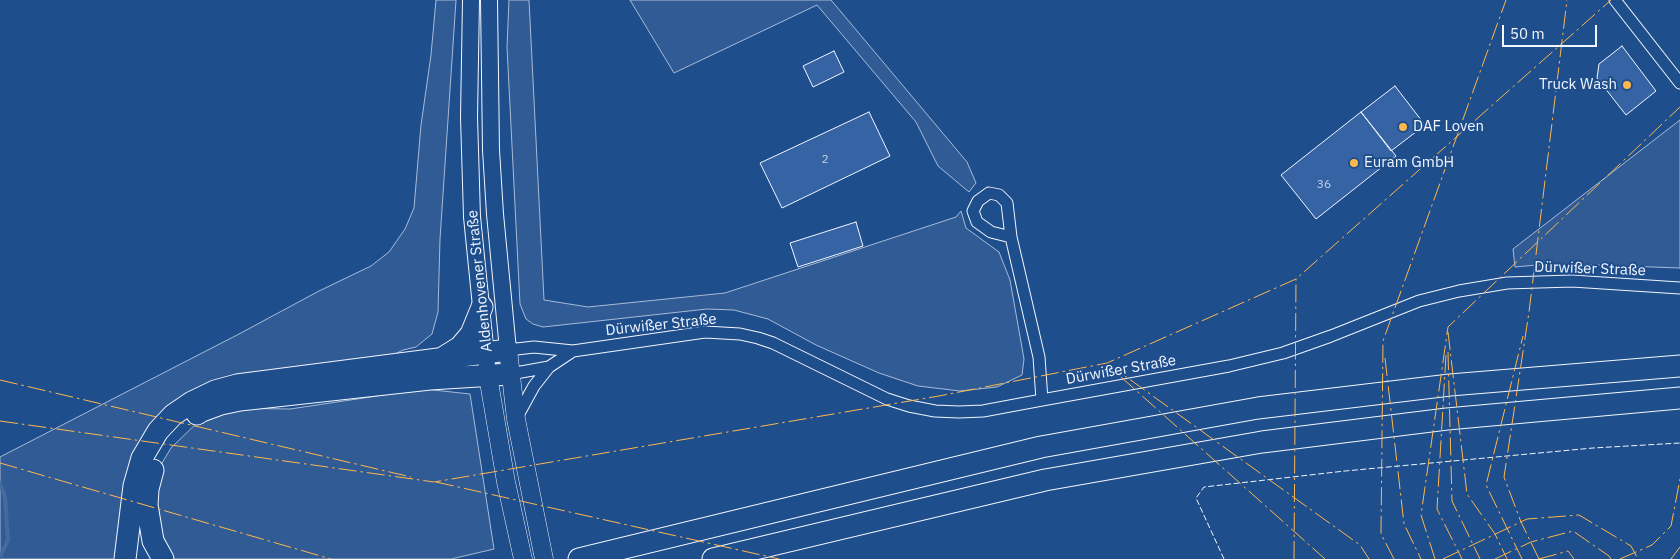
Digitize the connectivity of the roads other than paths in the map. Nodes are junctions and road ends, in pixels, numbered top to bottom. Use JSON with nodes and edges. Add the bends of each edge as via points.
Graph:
{"nodes":[{"id":1,"x":471,"y":0,"type":"edge"},
{"id":2,"x":489,"y":0,"type":"edge"},
{"id":3,"x":1615,"y":0,"type":"edge"},
{"id":4,"x":1680,"y":83,"type":"edge"},
{"id":5,"x":1010,"y":237,"type":"dead end"},
{"id":6,"x":1680,"y":288,"type":"edge"},
{"id":7,"x":482,"y":307,"type":"junction"},
{"id":8,"x":508,"y":350,"type":"junction"},
{"id":9,"x":573,"y":351,"type":"junction"},
{"id":10,"x":487,"y":354,"type":"junction"},
{"id":11,"x":442,"y":358,"type":"junction"},
{"id":12,"x":1680,"y":366,"type":"edge"},
{"id":13,"x":549,"y":367,"type":"junction"},
{"id":14,"x":510,"y":374,"type":"junction"},
{"id":15,"x":488,"y":376,"type":"junction"},
{"id":16,"x":1680,"y":398,"type":"edge"},
{"id":17,"x":1042,"y":400,"type":"junction"},
{"id":18,"x":516,"y":419,"type":"junction"},
{"id":19,"x":584,"y":558,"type":"edge"},
{"id":20,"x":125,"y":559,"type":"edge"},
{"id":21,"x":163,"y":559,"type":"edge"},
{"id":22,"x":523,"y":559,"type":"edge"},
{"id":23,"x":544,"y":559,"type":"edge"},
{"id":24,"x":713,"y":559,"type":"edge"}],
"edges":[{"from":1,"to":7,"type":"main road","name":"Aldenhovener Straße","via":[[469,117],[472,217]]},
{"from":2,"to":8,"type":"main road","name":"Aldenhovener Straße","via":[[491,150]]},
{"from":3,"to":4,"type":"street"},
{"from":5,"to":17,"type":"street","via":[[1039,357]]},
{"from":6,"to":17,"type":"street","name":"Dürwißer Straße","via":[[1572,281],[1507,283],[1459,290],[1419,301],[1284,353]]},
{"from":7,"to":10,"type":"main road","name":"Aldenhovener Straße"},
{"from":7,"to":11,"type":"highway","via":[[466,341]]},
{"from":8,"to":9,"type":"street","name":"Dürwißer Straße"},
{"from":8,"to":10,"type":"highway"},
{"from":8,"to":14,"type":"main road","name":"Aldenhovener Straße"},
{"from":9,"to":13,"type":"street","name":"Dürwißer Straße"},
{"from":9,"to":17,"type":"street","name":"Dürwißer Straße","via":[[705,332],[730,333],[773,343],[880,396],[909,406],[935,411],[982,411]]},
{"from":10,"to":11,"type":"highway"},
{"from":10,"to":15,"type":"main road","name":"Aldenhovener Straße"},
{"from":11,"to":20,"type":"highway","via":[[237,385],[192,402],[158,430],[142,458],[134,486]]},
{"from":12,"to":19,"type":"highway","via":[[1450,385],[1258,408],[1041,447]]},
{"from":13,"to":14,"type":"street","name":"Dürwißer Straße"},
{"from":13,"to":18,"type":"street","name":"Dürwißer Straße"},
{"from":14,"to":15,"type":"highway"},
{"from":14,"to":18,"type":"main road","name":"Aldenhovener Straße"},
{"from":15,"to":21,"type":"highway","via":[[430,379],[240,400],[202,411],[166,443],[152,473],[147,505],[149,522],[153,541]]},
{"from":15,"to":22,"type":"main road","name":"Aldenhovener Straße"},
{"from":16,"to":24,"type":"highway","via":[[1447,418],[1262,442],[1045,480]]},
{"from":18,"to":23,"type":"main road","name":"Aldenhovener Straße"}]}
